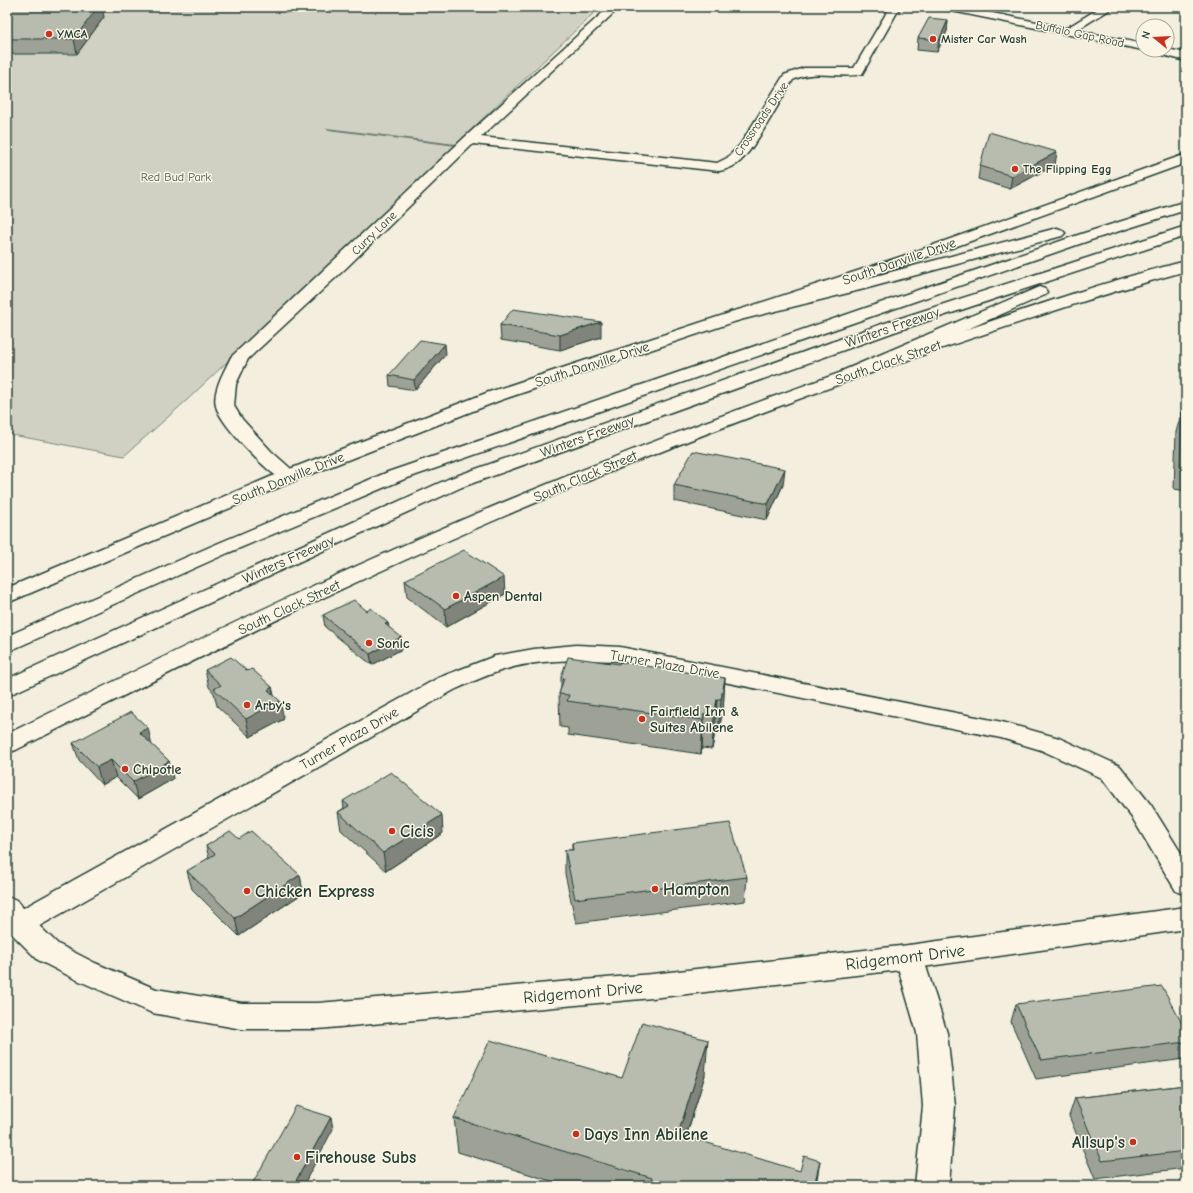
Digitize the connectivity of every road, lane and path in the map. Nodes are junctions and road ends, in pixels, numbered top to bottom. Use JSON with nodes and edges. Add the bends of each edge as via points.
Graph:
{"nodes":[{"id":1,"x":615,"y":7,"type":"edge"},
{"id":2,"x":895,"y":7,"type":"edge"},
{"id":3,"x":947,"y":7,"type":"edge"},
{"id":4,"x":1109,"y":7,"type":"edge"},
{"id":5,"x":1068,"y":31,"type":"junction"},
{"id":6,"x":1135,"y":45,"type":"edge"},
{"id":7,"x":1175,"y":55,"type":"edge"},
{"id":8,"x":1186,"y":57,"type":"edge"},
{"id":9,"x":470,"y":140,"type":"junction"},
{"id":10,"x":1186,"y":158,"type":"edge"},
{"id":11,"x":1186,"y":199,"type":"edge"},
{"id":12,"x":1186,"y":205,"type":"edge"},
{"id":13,"x":1186,"y":231,"type":"edge"},
{"id":14,"x":1167,"y":237,"type":"junction"},
{"id":15,"x":1186,"y":266,"type":"edge"},
{"id":16,"x":736,"y":316,"type":"junction"},
{"id":17,"x":848,"y":374,"type":"junction"},
{"id":18,"x":289,"y":476,"type":"junction"},
{"id":19,"x":7,"y":596,"type":"edge"},
{"id":20,"x":7,"y":645,"type":"edge"},
{"id":21,"x":7,"y":688,"type":"edge"},
{"id":22,"x":7,"y":744,"type":"edge"},
{"id":23,"x":1186,"y":884,"type":"edge"},
{"id":24,"x":13,"y":916,"type":"edge"},
{"id":25,"x":1186,"y":918,"type":"edge"},
{"id":26,"x":909,"y":957,"type":"junction"},
{"id":27,"x":932,"y":1186,"type":"edge"}],
"edges":[{"from":1,"to":9,"type":"main road","name":"Curry Lane"},
{"from":2,"to":9,"type":"main road","name":"Crossroads Drive","via":[[858,72],[835,74],[803,71],[794,74],[783,84],[745,147],[732,161],[719,167]]},
{"from":3,"to":5,"type":"main road","name":"Buffalo Gap Road"},
{"from":4,"to":5,"type":"main road"},
{"from":5,"to":6,"type":"main road","name":"Buffalo Gap Road"},
{"from":7,"to":8,"type":"main road"},
{"from":9,"to":18,"type":"main road","name":"Curry Lane","via":[[240,357],[227,384],[225,406],[234,422],[264,455]]},
{"from":10,"to":16,"type":"main road","name":"South Danville Drive","via":[[908,259]]},
{"from":11,"to":16,"type":"main road"},
{"from":12,"to":20,"type":"main road","name":"Winters Freeway","via":[[1078,239],[395,476],[221,549]]},
{"from":13,"to":14,"type":"main road","name":"Winters Freeway"},
{"from":14,"to":17,"type":"main road"},
{"from":14,"to":21,"type":"main road","name":"Winters Freeway","via":[[888,328],[455,483]]},
{"from":15,"to":17,"type":"main road","name":"South Clack Street","via":[[1086,295]]},
{"from":16,"to":18,"type":"main road","name":"South Danville Drive","via":[[495,396]]},
{"from":17,"to":22,"type":"main road","name":"South Clack Street","via":[[643,452],[502,510],[282,609]]},
{"from":18,"to":19,"type":"main road","name":"South Danville Drive"},
{"from":23,"to":24,"type":"main road","name":"Turner Plaza Drive","via":[[1142,812],[1111,772],[1050,744],[1002,730],[665,661],[620,654],[576,652],[534,656],[495,664],[446,684]]},
{"from":24,"to":26,"type":"main road","name":"Ridgemont Drive","via":[[48,952],[85,971],[152,1000],[242,1016],[341,1014],[652,986]]},
{"from":25,"to":26,"type":"main road","name":"Ridgemont Drive"},
{"from":26,"to":27,"type":"main road","via":[[932,1033],[939,1106]]}]}
